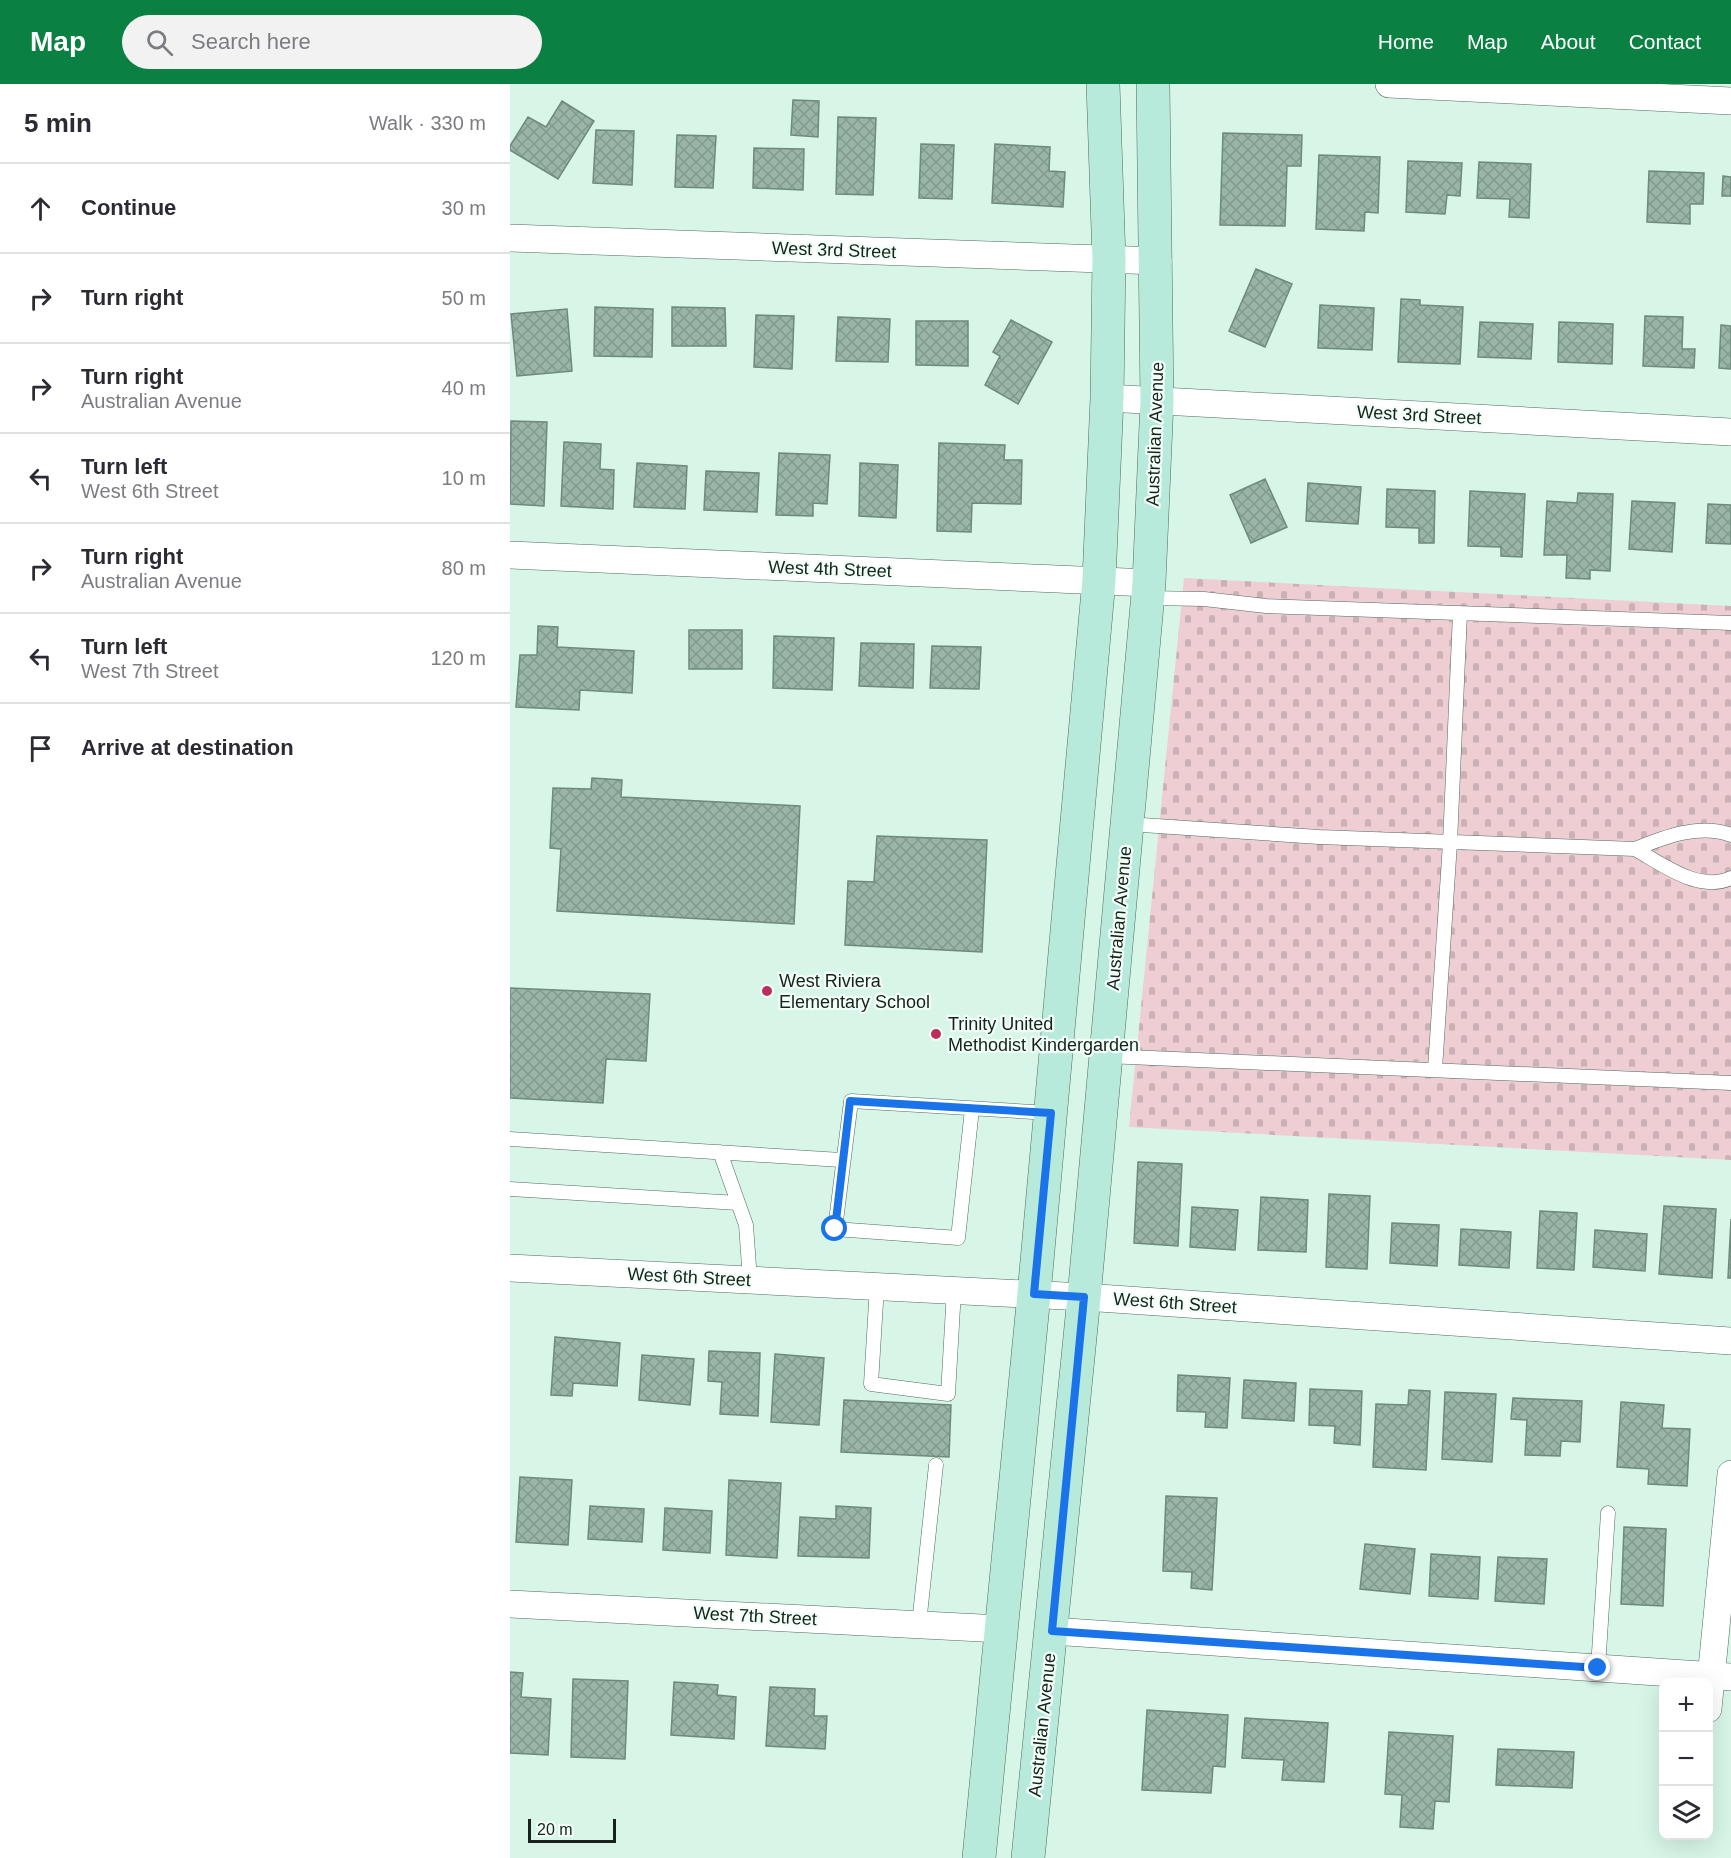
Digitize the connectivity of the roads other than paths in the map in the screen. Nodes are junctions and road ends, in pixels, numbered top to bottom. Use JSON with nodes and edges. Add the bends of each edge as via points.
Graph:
{"nodes":[{"id":1,"x":1103,"y":84,"type":"edge"},
{"id":2,"x":1154,"y":84,"type":"edge"},
{"id":3,"x":1389,"y":84,"type":"edge"},
{"id":4,"x":1731,"y":101,"type":"edge"},
{"id":5,"x":510,"y":238,"type":"edge"},
{"id":6,"x":1109,"y":259,"type":"junction"},
{"id":7,"x":1158,"y":261,"type":"junction"},
{"id":8,"x":1107,"y":398,"type":"junction"},
{"id":9,"x":1157,"y":401,"type":"junction"},
{"id":10,"x":1731,"y":432,"type":"edge"},
{"id":11,"x":510,"y":555,"type":"edge"},
{"id":12,"x":1099,"y":580,"type":"junction"},
{"id":13,"x":1149,"y":591,"type":"junction"},
{"id":14,"x":1460,"y":613,"type":"junction"},
{"id":15,"x":1731,"y":623,"type":"edge"},
{"id":16,"x":1127,"y":824,"type":"junction"},
{"id":17,"x":1731,"y":835,"type":"edge"},
{"id":18,"x":1450,"y":843,"type":"junction"},
{"id":19,"x":1635,"y":849,"type":"junction"},
{"id":20,"x":1731,"y":878,"type":"edge"},
{"id":21,"x":1106,"y":1056,"type":"junction"},
{"id":22,"x":1435,"y":1069,"type":"junction"},
{"id":23,"x":1731,"y":1083,"type":"edge"},
{"id":24,"x":972,"y":1108,"type":"junction"},
{"id":25,"x":1051,"y":1113,"type":"junction"},
{"id":26,"x":510,"y":1139,"type":"edge"},
{"id":27,"x":720,"y":1152,"type":"junction"},
{"id":28,"x":841,"y":1160,"type":"junction"},
{"id":29,"x":510,"y":1188,"type":"edge"},
{"id":30,"x":738,"y":1203,"type":"junction"},
{"id":31,"x":510,"y":1268,"type":"edge"},
{"id":32,"x":750,"y":1280,"type":"junction"},
{"id":33,"x":877,"y":1286,"type":"junction"},
{"id":34,"x":954,"y":1290,"type":"junction"},
{"id":35,"x":1034,"y":1294,"type":"junction"},
{"id":36,"x":1084,"y":1297,"type":"junction"},
{"id":37,"x":1731,"y":1341,"type":"edge"},
{"id":38,"x":936,"y":1465,"type":"dead end"},
{"id":39,"x":1731,"y":1474,"type":"edge"},
{"id":40,"x":1608,"y":1513,"type":"dead end"},
{"id":41,"x":510,"y":1604,"type":"edge"},
{"id":42,"x":919,"y":1624,"type":"junction"},
{"id":43,"x":1001,"y":1629,"type":"junction"},
{"id":44,"x":1052,"y":1631,"type":"junction"},
{"id":45,"x":1598,"y":1668,"type":"junction"},
{"id":46,"x":1721,"y":1677,"type":"edge"},
{"id":47,"x":1713,"y":1697,"type":"edge"},
{"id":48,"x":978,"y":1858,"type":"edge"},
{"id":49,"x":1028,"y":1858,"type":"edge"}],
"edges":[{"from":1,"to":6,"type":"main road"},
{"from":2,"to":7,"type":"main road","name":"Australian Avenue"},
{"from":3,"to":4,"type":"street"},
{"from":5,"to":6,"type":"street","name":"West 3rd Street"},
{"from":6,"to":7,"type":"street","name":"West 3rd Street"},
{"from":6,"to":8,"type":"main road"},
{"from":7,"to":9,"type":"main road","name":"Australian Avenue"},
{"from":8,"to":9,"type":"street","name":"West 3rd Street"},
{"from":8,"to":12,"type":"main road"},
{"from":9,"to":10,"type":"street","name":"West 3rd Street"},
{"from":9,"to":13,"type":"main road","name":"Australian Avenue"},
{"from":11,"to":12,"type":"street","name":"West 4th Street"},
{"from":12,"to":13,"type":"street","name":"West 4th Street"},
{"from":12,"to":25,"type":"main road"},
{"from":13,"to":14,"type":"lane"},
{"from":13,"to":16,"type":"main road","name":"Australian Avenue"},
{"from":14,"to":15,"type":"lane"},
{"from":14,"to":18,"type":"lane"},
{"from":16,"to":18,"type":"lane"},
{"from":16,"to":21,"type":"main road","name":"Australian Avenue"},
{"from":17,"to":19,"type":"lane","via":[[1695,830]]},
{"from":18,"to":19,"type":"lane"},
{"from":18,"to":22,"type":"lane"},
{"from":19,"to":20,"type":"lane","via":[[1695,880],[1723,882]]},
{"from":21,"to":22,"type":"lane"},
{"from":21,"to":36,"type":"main road","name":"Australian Avenue"},
{"from":22,"to":23,"type":"lane"},
{"from":24,"to":25,"type":"lane"},
{"from":24,"to":28,"type":"lane","via":[[850,1101]]},
{"from":24,"to":28,"type":"lane","via":[[958,1238],[835,1229]]},
{"from":25,"to":35,"type":"main road"},
{"from":26,"to":27,"type":"lane"},
{"from":27,"to":28,"type":"lane"},
{"from":27,"to":30,"type":"lane"},
{"from":29,"to":30,"type":"lane"},
{"from":30,"to":32,"type":"lane","via":[[746,1225]]},
{"from":31,"to":32,"type":"street","name":"West 6th Street"},
{"from":32,"to":33,"type":"street","name":"West 6th Street"},
{"from":33,"to":34,"type":"street","name":"West 6th Street"},
{"from":33,"to":34,"type":"lane","via":[[871,1384],[948,1394]]},
{"from":34,"to":35,"type":"street","name":"West 6th Street"},
{"from":35,"to":36,"type":"street","name":"West 6th Street"},
{"from":35,"to":43,"type":"main road"},
{"from":36,"to":37,"type":"street","name":"West 6th Street"},
{"from":36,"to":44,"type":"main road","name":"Australian Avenue"},
{"from":38,"to":42,"type":"lane"},
{"from":39,"to":46,"type":"street"},
{"from":40,"to":45,"type":"lane"},
{"from":41,"to":42,"type":"street","name":"West 7th Street"},
{"from":42,"to":43,"type":"street","name":"West 7th Street"},
{"from":43,"to":48,"type":"main road"},
{"from":44,"to":45,"type":"street"},
{"from":44,"to":49,"type":"main road","name":"Australian Avenue"},
{"from":45,"to":46,"type":"street"},
{"from":46,"to":47,"type":"street"}]}
